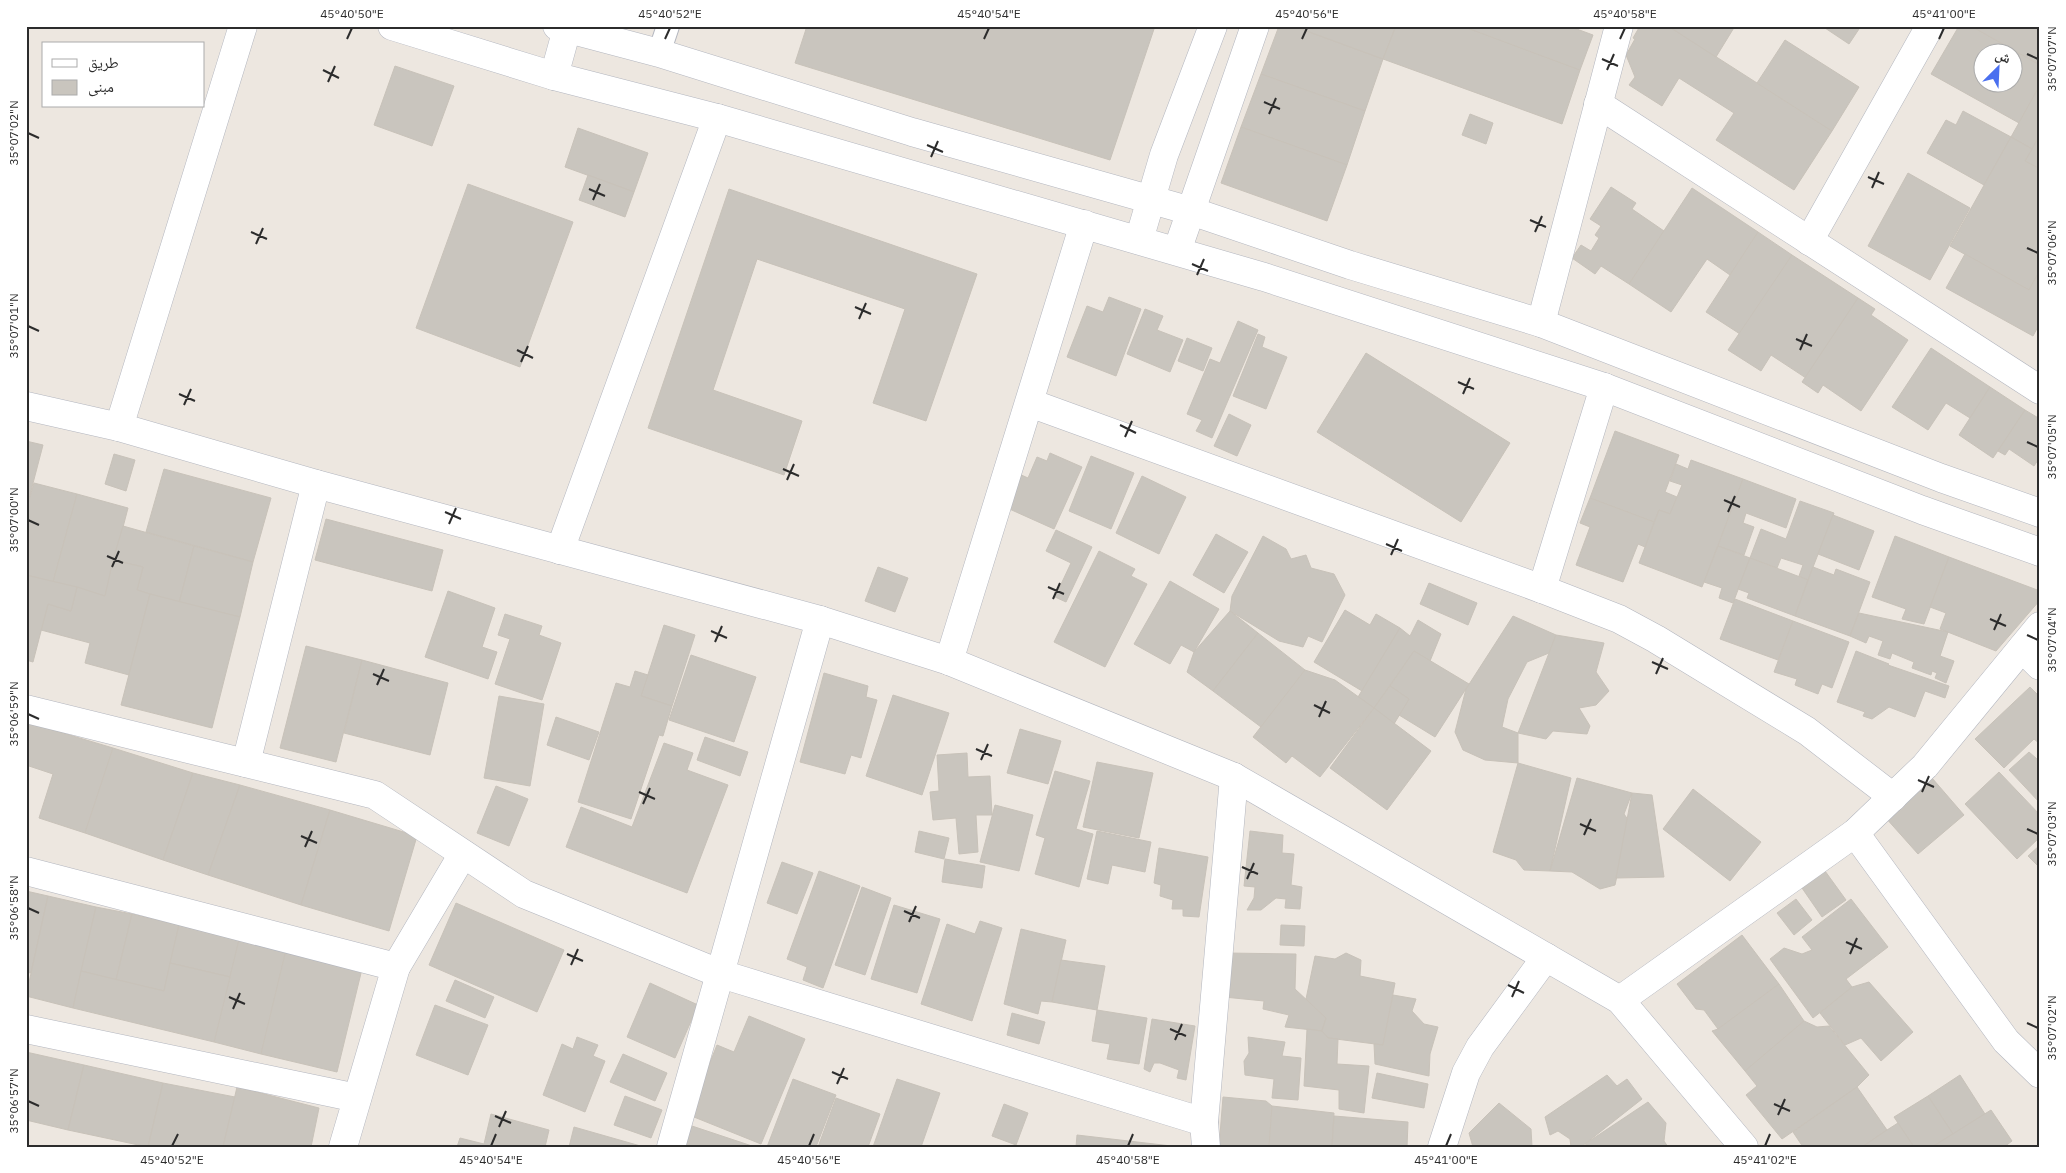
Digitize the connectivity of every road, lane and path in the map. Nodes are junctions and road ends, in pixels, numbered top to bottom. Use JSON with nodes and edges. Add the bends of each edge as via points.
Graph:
{"nodes":[{"id":1,"x":243,"y":26,"type":"edge"},
{"id":2,"x":392,"y":26,"type":"edge"},
{"id":3,"x":668,"y":26,"type":"edge"},
{"id":4,"x":1213,"y":26,"type":"edge"},
{"id":5,"x":1255,"y":26,"type":"edge"},
{"id":6,"x":1619,"y":26,"type":"edge"},
{"id":7,"x":1930,"y":26,"type":"edge"},
{"id":8,"x":562,"y":28,"type":"edge"},
{"id":9,"x":659,"y":53,"type":"junction"},
{"id":10,"x":554,"y":76,"type":"junction"},
{"id":11,"x":1598,"y":104,"type":"junction"},
{"id":12,"x":717,"y":118,"type":"junction"},
{"id":13,"x":1150,"y":201,"type":"junction"},
{"id":14,"x":1191,"y":211,"type":"junction"},
{"id":15,"x":1084,"y":224,"type":"junction"},
{"id":16,"x":1139,"y":240,"type":"junction"},
{"id":17,"x":1809,"y":241,"type":"junction"},
{"id":18,"x":1178,"y":251,"type":"junction"},
{"id":19,"x":1541,"y":323,"type":"junction"},
{"id":20,"x":2037,"y":381,"type":"edge"},
{"id":21,"x":1604,"y":387,"type":"junction"},
{"id":22,"x":1030,"y":403,"type":"junction"},
{"id":23,"x":26,"y":406,"type":"edge"},
{"id":24,"x":119,"y":427,"type":"junction"},
{"id":25,"x":316,"y":484,"type":"junction"},
{"id":26,"x":2040,"y":513,"type":"edge"},
{"id":27,"x":560,"y":550,"type":"junction"},
{"id":28,"x":2040,"y":552,"type":"edge"},
{"id":29,"x":1542,"y":589,"type":"junction"},
{"id":30,"x":820,"y":620,"type":"junction"},
{"id":31,"x":2040,"y":626,"type":"edge"},
{"id":32,"x":2031,"y":657,"type":"edge"},
{"id":33,"x":949,"y":661,"type":"junction"},
{"id":34,"x":26,"y":709,"type":"edge"},
{"id":35,"x":246,"y":763,"type":"junction"},
{"id":36,"x":1234,"y":777,"type":"junction"},
{"id":37,"x":1893,"y":797,"type":"junction"},
{"id":38,"x":1855,"y":833,"type":"junction"},
{"id":39,"x":464,"y":854,"type":"junction"},
{"id":40,"x":26,"y":871,"type":"edge"},
{"id":41,"x":1546,"y":957,"type":"junction"},
{"id":42,"x":396,"y":967,"type":"junction"},
{"id":43,"x":721,"y":974,"type":"junction"},
{"id":44,"x":1620,"y":1000,"type":"junction"},
{"id":45,"x":26,"y":1029,"type":"edge"},
{"id":46,"x":2040,"y":1074,"type":"edge"},
{"id":47,"x":357,"y":1098,"type":"junction"},
{"id":48,"x":1205,"y":1134,"type":"edge"},
{"id":49,"x":343,"y":1147,"type":"edge"},
{"id":50,"x":671,"y":1147,"type":"edge"},
{"id":51,"x":1442,"y":1147,"type":"edge"},
{"id":52,"x":1744,"y":1147,"type":"edge"}],
"edges":[{"from":1,"to":24,"type":"street"},
{"from":2,"to":10,"type":"street"},
{"from":3,"to":9,"type":"lane"},
{"from":4,"to":13,"type":"street"},
{"from":5,"to":14,"type":"street"},
{"from":6,"to":11,"type":"street"},
{"from":7,"to":17,"type":"street"},
{"from":8,"to":9,"type":"street"},
{"from":8,"to":10,"type":"street"},
{"from":9,"to":13,"type":"street","via":[[912,132]]},
{"from":10,"to":12,"type":"street"},
{"from":11,"to":17,"type":"street"},
{"from":11,"to":19,"type":"street"},
{"from":12,"to":15,"type":"street"},
{"from":12,"to":27,"type":"street"},
{"from":13,"to":14,"type":"street"},
{"from":13,"to":16,"type":"street"},
{"from":14,"to":18,"type":"street"},
{"from":14,"to":19,"type":"street","via":[[1350,265]]},
{"from":15,"to":16,"type":"street"},
{"from":15,"to":22,"type":"street"},
{"from":16,"to":18,"type":"street"},
{"from":17,"to":20,"type":"street"},
{"from":18,"to":21,"type":"street"},
{"from":19,"to":26,"type":"street","via":[[1932,475]]},
{"from":21,"to":28,"type":"street"},
{"from":21,"to":29,"type":"street"},
{"from":22,"to":29,"type":"street"},
{"from":22,"to":33,"type":"street"},
{"from":23,"to":24,"type":"street"},
{"from":24,"to":25,"type":"street"},
{"from":25,"to":27,"type":"street"},
{"from":25,"to":35,"type":"street"},
{"from":27,"to":30,"type":"street"},
{"from":29,"to":37,"type":"street","via":[[1619,620],[1656,639],[1807,731]]},
{"from":30,"to":33,"type":"street"},
{"from":30,"to":43,"type":"street"},
{"from":31,"to":32,"type":"street"},
{"from":32,"to":37,"type":"street"},
{"from":33,"to":36,"type":"street"},
{"from":34,"to":35,"type":"street"},
{"from":35,"to":39,"type":"street","via":[[375,795]]},
{"from":36,"to":41,"type":"street"},
{"from":36,"to":48,"type":"street"},
{"from":37,"to":38,"type":"street"},
{"from":38,"to":44,"type":"street"},
{"from":38,"to":46,"type":"street","via":[[2006,1041]]},
{"from":39,"to":42,"type":"street"},
{"from":39,"to":43,"type":"street","via":[[524,894]]},
{"from":40,"to":42,"type":"street"},
{"from":41,"to":44,"type":"street"},
{"from":41,"to":51,"type":"street","via":[[1480,1047],[1466,1073]]},
{"from":42,"to":47,"type":"street"},
{"from":43,"to":48,"type":"street"},
{"from":43,"to":50,"type":"street"},
{"from":44,"to":52,"type":"street"},
{"from":45,"to":47,"type":"street"},
{"from":47,"to":49,"type":"street"}]}
